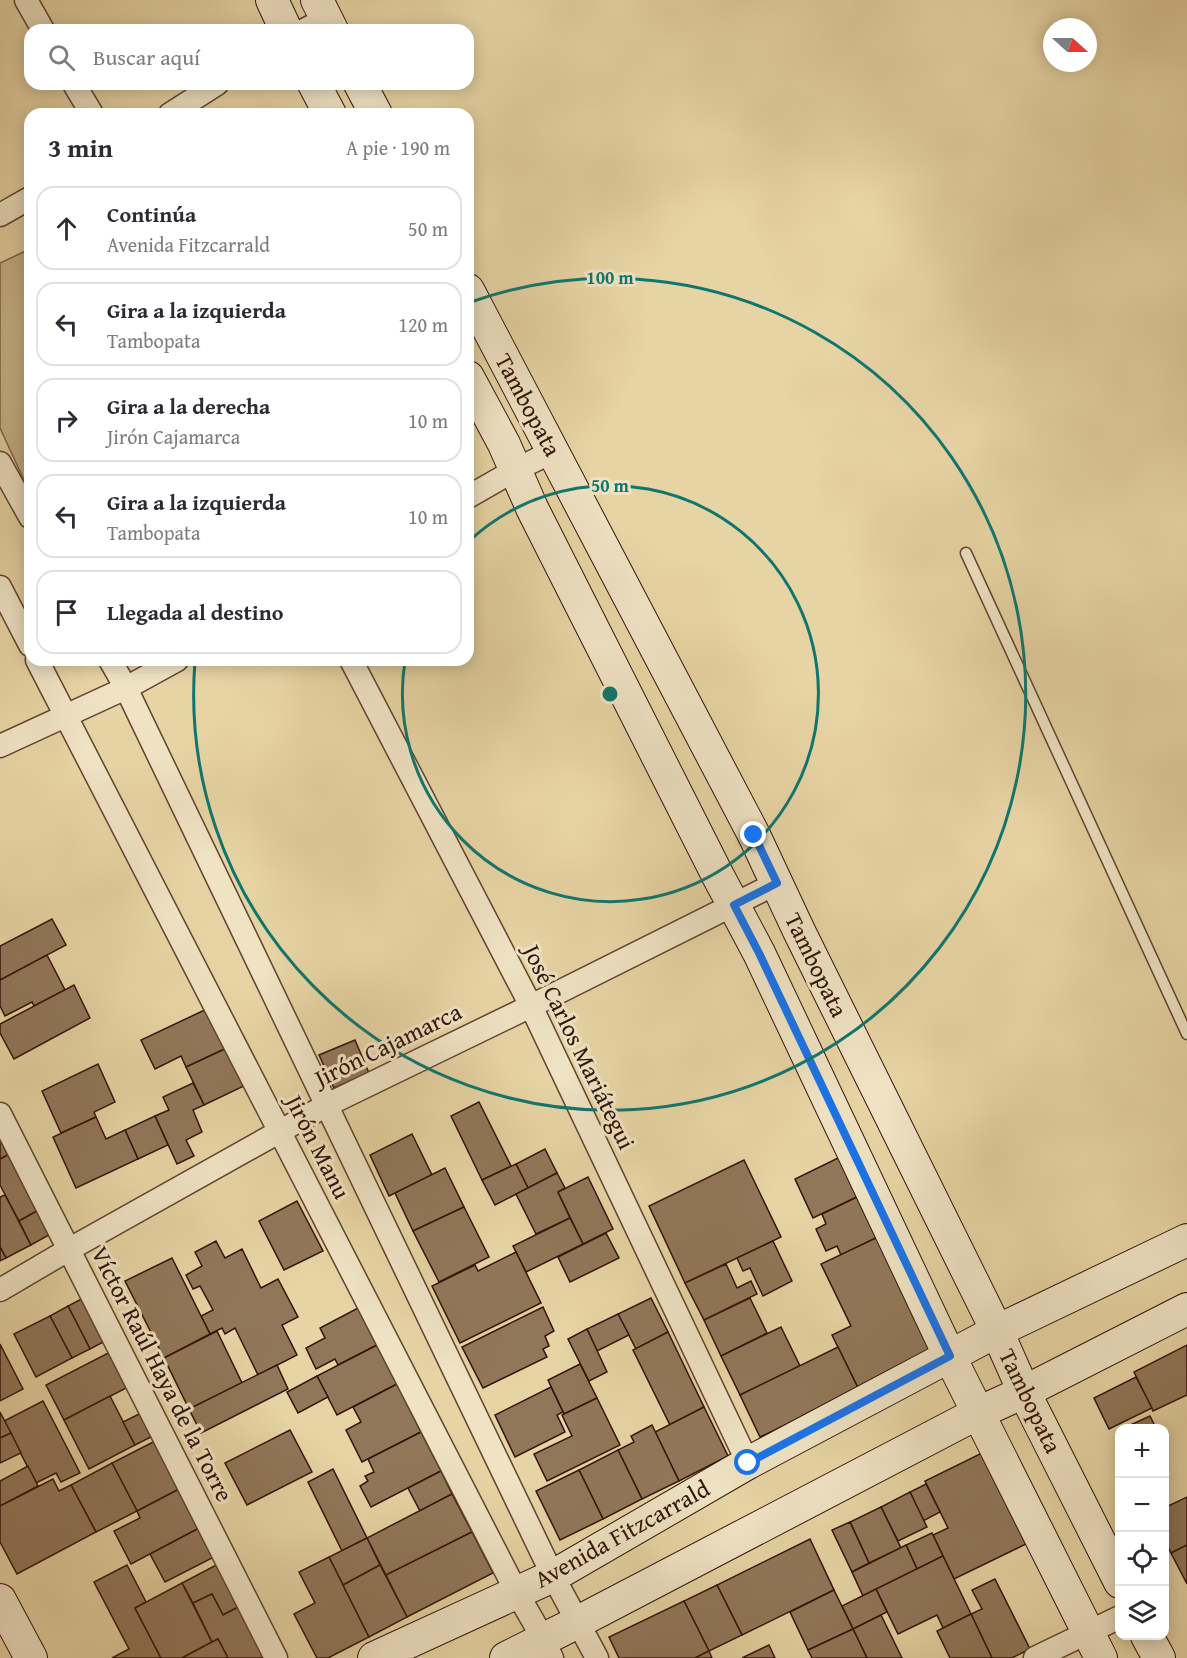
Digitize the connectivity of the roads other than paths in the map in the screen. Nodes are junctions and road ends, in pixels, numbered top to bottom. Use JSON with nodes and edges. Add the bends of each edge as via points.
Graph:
{"nodes":[{"id":1,"x":26,"y":0,"type":"edge"},
{"id":2,"x":272,"y":0,"type":"edge"},
{"id":3,"x":40,"y":24,"type":"edge"},
{"id":4,"x":283,"y":24,"type":"edge"},
{"id":5,"x":78,"y":90,"type":"edge"},
{"id":6,"x":208,"y":90,"type":"edge"},
{"id":7,"x":317,"y":90,"type":"edge"},
{"id":8,"x":363,"y":90,"type":"edge"},
{"id":9,"x":88,"y":108,"type":"edge"},
{"id":10,"x":179,"y":108,"type":"edge"},
{"id":11,"x":327,"y":108,"type":"edge"},
{"id":12,"x":373,"y":108,"type":"edge"},
{"id":13,"x":24,"y":201,"type":"edge"},
{"id":14,"x":0,"y":215,"type":"edge"},
{"id":15,"x":474,"y":302,"type":"edge"},
{"id":16,"x":474,"y":388,"type":"edge"},
{"id":17,"x":552,"y":452,"type":"junction"},
{"id":18,"x":0,"y":463,"type":"edge"},
{"id":19,"x":515,"y":470,"type":"junction"},
{"id":20,"x":474,"y":493,"type":"edge"},
{"id":21,"x":24,"y":505,"type":"edge"},
{"id":22,"x":966,"y":553,"type":"dead end"},
{"id":23,"x":0,"y":587,"type":"edge"},
{"id":24,"x":24,"y":633,"type":"edge"},
{"id":25,"x":40,"y":666,"type":"edge"},
{"id":26,"x":113,"y":666,"type":"edge"},
{"id":27,"x":166,"y":666,"type":"edge"},
{"id":28,"x":354,"y":666,"type":"edge"},
{"id":29,"x":126,"y":688,"type":"junction"},
{"id":30,"x":66,"y":716,"type":"junction"},
{"id":31,"x":0,"y":746,"type":"edge"},
{"id":32,"x":777,"y":883,"type":"junction"},
{"id":33,"x":734,"y":905,"type":"junction"},
{"id":34,"x":531,"y":1006,"type":"junction"},
{"id":35,"x":1187,"y":1034,"type":"edge"},
{"id":36,"x":327,"y":1105,"type":"junction"},
{"id":37,"x":0,"y":1114,"type":"edge"},
{"id":38,"x":279,"y":1131,"type":"junction"},
{"id":39,"x":1187,"y":1240,"type":"edge"},
{"id":40,"x":68,"y":1250,"type":"junction"},
{"id":41,"x":0,"y":1290,"type":"edge"},
{"id":42,"x":1187,"y":1309,"type":"edge"},
{"id":43,"x":997,"y":1331,"type":"junction"},
{"id":44,"x":950,"y":1356,"type":"junction"},
{"id":45,"x":1024,"y":1392,"type":"junction"},
{"id":46,"x":978,"y":1413,"type":"junction"},
{"id":47,"x":748,"y":1463,"type":"junction"},
{"id":48,"x":1115,"y":1574,"type":"edge"},
{"id":49,"x":553,"y":1576,"type":"junction"},
{"id":50,"x":517,"y":1593,"type":"junction"},
{"id":51,"x":0,"y":1600,"type":"edge"},
{"id":52,"x":1115,"y":1621,"type":"edge"},
{"id":53,"x":578,"y":1622,"type":"junction"},
{"id":54,"x":1150,"y":1640,"type":"edge"},
{"id":55,"x":1094,"y":1645,"type":"edge"},
{"id":56,"x":548,"y":1649,"type":"edge"},
{"id":57,"x":31,"y":1658,"type":"edge"},
{"id":58,"x":276,"y":1658,"type":"edge"},
{"id":59,"x":374,"y":1658,"type":"edge"},
{"id":60,"x":506,"y":1658,"type":"edge"},
{"id":61,"x":597,"y":1658,"type":"edge"},
{"id":62,"x":1035,"y":1658,"type":"edge"},
{"id":63,"x":1159,"y":1658,"type":"edge"}],
"edges":[{"from":1,"to":3,"type":"street"},
{"from":2,"to":4,"type":"main road"},
{"from":5,"to":9,"type":"street"},
{"from":6,"to":10,"type":"street"},
{"from":7,"to":11,"type":"main road"},
{"from":8,"to":12,"type":"main road"},
{"from":13,"to":14,"type":"street"},
{"from":15,"to":17,"type":"main road","name":"Tambopata"},
{"from":16,"to":19,"type":"main road","name":"Tambopata"},
{"from":17,"to":19,"type":"street"},
{"from":17,"to":32,"type":"main road","name":"Tambopata"},
{"from":18,"to":21,"type":"street"},
{"from":19,"to":20,"type":"street"},
{"from":19,"to":33,"type":"main road","name":"Tambopata"},
{"from":22,"to":35,"type":"lane"},
{"from":23,"to":24,"type":"street"},
{"from":25,"to":30,"type":"street","name":"Jirón Manu"},
{"from":26,"to":29,"type":"street","name":"Jirón Manu"},
{"from":27,"to":29,"type":"street"},
{"from":28,"to":34,"type":"street","name":"José Carlos Mariátegui"},
{"from":29,"to":30,"type":"street"},
{"from":29,"to":36,"type":"street","name":"Jirón Manu"},
{"from":30,"to":31,"type":"street"},
{"from":30,"to":38,"type":"street","name":"Jirón Manu"},
{"from":32,"to":33,"type":"street","name":"Jirón Cajamarca"},
{"from":32,"to":43,"type":"main road","name":"Tambopata"},
{"from":33,"to":34,"type":"street","name":"Jirón Cajamarca"},
{"from":33,"to":44,"type":"main road","name":"Tambopata"},
{"from":34,"to":36,"type":"street","name":"Jirón Cajamarca"},
{"from":34,"to":47,"type":"street","name":"José Carlos Mariátegui"},
{"from":36,"to":38,"type":"street","name":"Jirón Cajamarca"},
{"from":36,"to":49,"type":"street","name":"Jirón Manu"},
{"from":37,"to":40,"type":"street","name":"Víctor Raúl Haya de la Torre"},
{"from":38,"to":40,"type":"street","name":"Jirón Cajamarca"},
{"from":38,"to":50,"type":"street","name":"Jirón Manu"},
{"from":39,"to":43,"type":"main road","name":"Avenida Fitzcarrald"},
{"from":40,"to":41,"type":"street","name":"Jirón Cajamarca"},
{"from":40,"to":58,"type":"street","name":"Víctor Raúl Haya de la Torre"},
{"from":42,"to":45,"type":"main road"},
{"from":43,"to":44,"type":"main road","name":"Avenida Fitzcarrald"},
{"from":43,"to":45,"type":"main road","name":"Tambopata"},
{"from":44,"to":46,"type":"main road","name":"Tambopata"},
{"from":44,"to":47,"type":"main road","name":"Avenida Fitzcarrald"},
{"from":45,"to":46,"type":"main road"},
{"from":45,"to":48,"type":"main road","name":"Tambopata"},
{"from":46,"to":53,"type":"main road"},
{"from":46,"to":55,"type":"main road","name":"Tambopata"},
{"from":47,"to":49,"type":"main road","name":"Avenida Fitzcarrald"},
{"from":49,"to":50,"type":"main road","name":"Avenida Fitzcarrald"},
{"from":49,"to":53,"type":"street","name":"Jirón Manu"},
{"from":50,"to":56,"type":"street","name":"Jirón Manu"},
{"from":50,"to":59,"type":"main road","name":"Avenida Fitzcarrald"},
{"from":51,"to":57,"type":"main road"},
{"from":52,"to":55,"type":"street"},
{"from":53,"to":56,"type":"main road"},
{"from":53,"to":61,"type":"street","name":"Jirón Manu"},
{"from":54,"to":63,"type":"main road"},
{"from":55,"to":62,"type":"street"},
{"from":56,"to":60,"type":"main road"}]}
